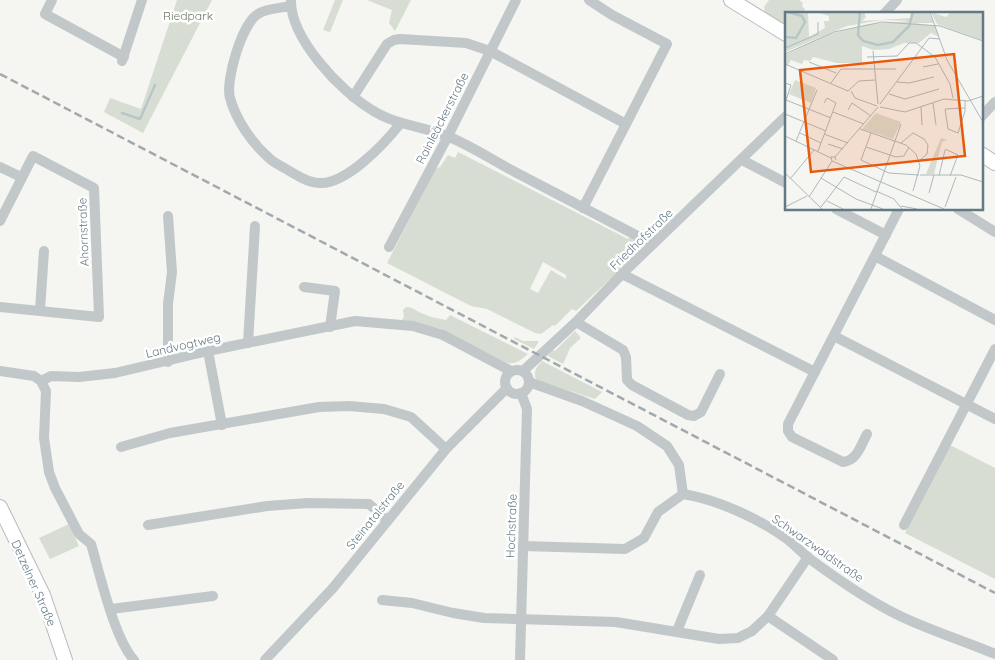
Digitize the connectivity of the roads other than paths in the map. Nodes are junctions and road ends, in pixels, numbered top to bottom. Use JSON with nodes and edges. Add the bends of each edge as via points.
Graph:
{"nodes":[{"id":1,"x":52,"y":0,"type":"edge"},
{"id":2,"x":142,"y":0,"type":"edge"},
{"id":3,"x":516,"y":0,"type":"edge"},
{"id":4,"x":589,"y":0,"type":"edge"},
{"id":5,"x":731,"y":0,"type":"edge"},
{"id":6,"x":897,"y":0,"type":"edge"},
{"id":7,"x":291,"y":3,"type":"edge"},
{"id":8,"x":886,"y":12,"type":"edge"},
{"id":9,"x":785,"y":33,"type":"edge"},
{"id":10,"x":490,"y":51,"type":"junction"},
{"id":11,"x":353,"y":97,"type":"junction"},
{"id":12,"x":995,"y":102,"type":"edge"},
{"id":13,"x":982,"y":116,"type":"edge"},
{"id":14,"x":785,"y":117,"type":"edge"},
{"id":15,"x":400,"y":124,"type":"junction"},
{"id":16,"x":626,"y":124,"type":"junction"},
{"id":17,"x":776,"y":126,"type":"junction"},
{"id":18,"x":785,"y":130,"type":"edge"},
{"id":19,"x":448,"y":136,"type":"junction"},
{"id":20,"x":982,"y":155,"type":"edge"},
{"id":21,"x":742,"y":160,"type":"junction"},
{"id":22,"x":995,"y":163,"type":"edge"},
{"id":23,"x":0,"y":167,"type":"edge"},
{"id":24,"x":21,"y":177,"type":"junction"},
{"id":25,"x":785,"y":182,"type":"edge"},
{"id":26,"x":583,"y":208,"type":"junction"},
{"id":27,"x":838,"y":210,"type":"edge"},
{"id":28,"x":898,"y":210,"type":"edge"},
{"id":29,"x":960,"y":210,"type":"edge"},
{"id":30,"x":168,"y":216,"type":"dead end"},
{"id":31,"x":0,"y":221,"type":"edge"},
{"id":32,"x":255,"y":226,"type":"dead end"},
{"id":33,"x":995,"y":232,"type":"edge"},
{"id":34,"x":886,"y":235,"type":"junction"},
{"id":35,"x":653,"y":244,"type":"junction"},
{"id":36,"x":389,"y":247,"type":"dead end"},
{"id":37,"x":44,"y":251,"type":"dead end"},
{"id":38,"x":875,"y":256,"type":"junction"},
{"id":39,"x":622,"y":274,"type":"junction"},
{"id":40,"x":304,"y":287,"type":"dead end"},
{"id":41,"x":0,"y":307,"type":"edge"},
{"id":42,"x":40,"y":310,"type":"junction"},
{"id":43,"x":995,"y":320,"type":"edge"},
{"id":44,"x":576,"y":322,"type":"junction"},
{"id":45,"x":330,"y":326,"type":"junction"},
{"id":46,"x":834,"y":336,"type":"junction"},
{"id":47,"x":248,"y":343,"type":"junction"},
{"id":48,"x":995,"y":349,"type":"edge"},
{"id":49,"x":208,"y":351,"type":"junction"},
{"id":50,"x":168,"y":362,"type":"junction"},
{"id":51,"x":0,"y":371,"type":"edge"},
{"id":52,"x":511,"y":371,"type":"junction"},
{"id":53,"x":523,"y":371,"type":"junction"},
{"id":54,"x":815,"y":372,"type":"junction"},
{"id":55,"x":720,"y":374,"type":"dead end"},
{"id":56,"x":41,"y":380,"type":"junction"},
{"id":57,"x":530,"y":382,"type":"junction"},
{"id":58,"x":507,"y":388,"type":"junction"},
{"id":59,"x":521,"y":393,"type":"junction"},
{"id":60,"x":966,"y":404,"type":"junction"},
{"id":61,"x":995,"y":419,"type":"edge"},
{"id":62,"x":222,"y":425,"type":"junction"},
{"id":63,"x":867,"y":434,"type":"dead end"},
{"id":64,"x":121,"y":447,"type":"dead end"},
{"id":65,"x":446,"y":449,"type":"junction"},
{"id":66,"x":683,"y":494,"type":"junction"},
{"id":67,"x":0,"y":507,"type":"edge"},
{"id":68,"x":387,"y":520,"type":"junction"},
{"id":69,"x":148,"y":525,"type":"dead end"},
{"id":70,"x":904,"y":525,"type":"dead end"},
{"id":71,"x":523,"y":546,"type":"junction"},
{"id":72,"x":808,"y":557,"type":"junction"},
{"id":73,"x":700,"y":575,"type":"dead end"},
{"id":74,"x":213,"y":596,"type":"dead end"},
{"id":75,"x":382,"y":600,"type":"dead end"},
{"id":76,"x":111,"y":609,"type":"junction"},
{"id":77,"x":768,"y":616,"type":"junction"},
{"id":78,"x":521,"y":620,"type":"junction"},
{"id":79,"x":677,"y":631,"type":"junction"},
{"id":80,"x":995,"y":654,"type":"edge"},
{"id":81,"x":65,"y":660,"type":"edge"},
{"id":82,"x":134,"y":660,"type":"edge"},
{"id":83,"x":265,"y":660,"type":"edge"},
{"id":84,"x":520,"y":660,"type":"edge"},
{"id":85,"x":833,"y":660,"type":"edge"}],
"edges":[{"from":1,"to":2,"type":"street","via":[[44,14],[123,59]]},
{"from":3,"to":10,"type":"street","name":"Rainleäckerstraße"},
{"from":4,"to":16,"type":"street","via":[[612,16],[667,44]]},
{"from":5,"to":9,"type":"street"},
{"from":6,"to":8,"type":"street"},
{"from":7,"to":11,"type":"street","via":[[294,19],[310,49]]},
{"from":7,"to":15,"type":"street","via":[[258,14],[239,40],[229,96],[252,140],[270,159],[303,179],[320,183],[335,180],[354,169],[387,141]]},
{"from":10,"to":11,"type":"street","via":[[466,43],[440,40],[394,40],[387,44]]},
{"from":10,"to":16,"type":"street"},
{"from":10,"to":19,"type":"street","name":"Rainleäckerstraße"},
{"from":11,"to":15,"type":"street","via":[[372,111]]},
{"from":12,"to":13,"type":"street"},
{"from":14,"to":17,"type":"street","name":"Friedhofstraße"},
{"from":15,"to":19,"type":"street"},
{"from":16,"to":26,"type":"street"},
{"from":17,"to":18,"type":"street"},
{"from":17,"to":21,"type":"street","name":"Friedhofstraße"},
{"from":19,"to":26,"type":"street"},
{"from":19,"to":36,"type":"street","name":"Rainleäckerstraße"},
{"from":20,"to":22,"type":"street"},
{"from":21,"to":25,"type":"street"},
{"from":21,"to":35,"type":"street","name":"Friedhofstraße"},
{"from":23,"to":24,"type":"street"},
{"from":24,"to":31,"type":"street","name":"Ahornstraße"},
{"from":24,"to":42,"type":"street","name":"Ahornstraße","via":[[33,156],[94,188],[99,317]]},
{"from":26,"to":35,"type":"street"},
{"from":27,"to":34,"type":"street"},
{"from":28,"to":34,"type":"street"},
{"from":29,"to":33,"type":"street"},
{"from":30,"to":50,"type":"street","via":[[172,272],[168,304]]},
{"from":32,"to":47,"type":"street"},
{"from":34,"to":38,"type":"street"},
{"from":35,"to":39,"type":"street","name":"Friedhofstraße"},
{"from":37,"to":42,"type":"street"},
{"from":38,"to":43,"type":"street"},
{"from":38,"to":46,"type":"street"},
{"from":39,"to":44,"type":"street","name":"Friedhofstraße"},
{"from":39,"to":54,"type":"street"},
{"from":40,"to":45,"type":"street","via":[[335,291]]},
{"from":41,"to":42,"type":"street","name":"Ahornstraße"},
{"from":44,"to":53,"type":"street","name":"Friedhofstraße"},
{"from":44,"to":55,"type":"street","via":[[623,350],[627,380],[632,385],[688,415],[701,412]]},
{"from":45,"to":47,"type":"street","name":"Landvogtweg"},
{"from":45,"to":52,"type":"street","name":"Landvogtweg","via":[[355,321],[413,326],[443,335]]},
{"from":46,"to":54,"type":"street"},
{"from":46,"to":60,"type":"street"},
{"from":47,"to":49,"type":"street","name":"Landvogtweg"},
{"from":48,"to":60,"type":"street"},
{"from":49,"to":50,"type":"street","name":"Landvogtweg"},
{"from":49,"to":62,"type":"street"},
{"from":50,"to":56,"type":"street","name":"Landvogtweg","via":[[99,376],[51,376]]},
{"from":51,"to":56,"type":"street"},
{"from":52,"to":53,"type":"street"},
{"from":52,"to":58,"type":"street","via":[[506,377]]},
{"from":53,"to":57,"type":"street"},
{"from":54,"to":63,"type":"street","via":[[788,424],[792,437],[849,462],[854,459]]},
{"from":56,"to":76,"type":"street","via":[[46,390],[44,438],[49,472],[79,534],[91,544]]},
{"from":57,"to":59,"type":"street"},
{"from":57,"to":66,"type":"street","via":[[636,426],[667,446],[679,465]]},
{"from":58,"to":59,"type":"street","via":[[513,393]]},
{"from":58,"to":65,"type":"street","name":"Steinatalstraße"},
{"from":59,"to":71,"type":"street","name":"Hochstraße","via":[[527,409]]},
{"from":60,"to":61,"type":"street"},
{"from":60,"to":70,"type":"street"},
{"from":62,"to":64,"type":"street","via":[[170,433]]},
{"from":62,"to":65,"type":"street","via":[[319,407],[384,409],[411,417]]},
{"from":65,"to":68,"type":"street","name":"Steinatalstraße"},
{"from":66,"to":71,"type":"street","via":[[658,512],[644,538],[625,548]]},
{"from":66,"to":72,"type":"street","name":"Schwarzwaldstraße","via":[[721,504],[759,522]]},
{"from":67,"to":81,"type":"street","name":"Detzelner Straße","via":[[42,595]]},
{"from":68,"to":69,"type":"street","via":[[369,504],[308,503],[267,506]]},
{"from":68,"to":83,"type":"street","name":"Steinatalstraße","via":[[333,588]]},
{"from":71,"to":78,"type":"street","name":"Hochstraße"},
{"from":72,"to":77,"type":"street"},
{"from":72,"to":80,"type":"street","name":"Schwarzwaldstraße","via":[[896,614]]},
{"from":73,"to":79,"type":"street"},
{"from":74,"to":76,"type":"street"},
{"from":75,"to":78,"type":"street","via":[[421,604],[484,618]]},
{"from":76,"to":82,"type":"street","via":[[118,633]]},
{"from":77,"to":79,"type":"street","via":[[738,638],[719,639]]},
{"from":77,"to":85,"type":"street"},
{"from":78,"to":79,"type":"street","via":[[616,622]]},
{"from":78,"to":84,"type":"street","name":"Hochstraße"}]}
